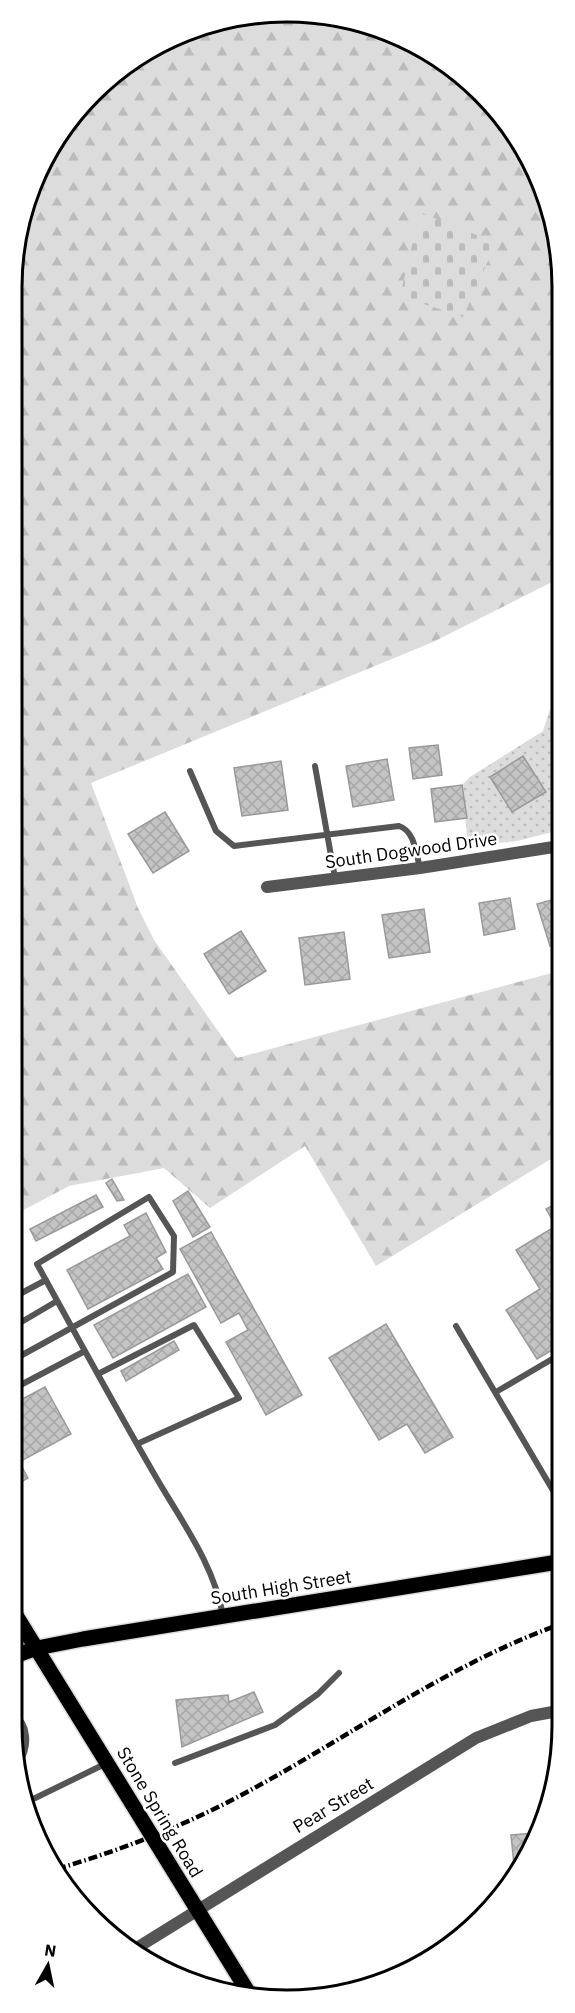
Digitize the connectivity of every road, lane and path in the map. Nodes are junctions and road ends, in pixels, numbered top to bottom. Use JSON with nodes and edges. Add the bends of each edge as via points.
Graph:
{"nodes":[{"id":1,"x":315,"y":765,"type":"dead end"},
{"id":2,"x":190,"y":771,"type":"dead end"},
{"id":3,"x":327,"y":834,"type":"junction"},
{"id":4,"x":552,"y":847,"type":"edge"},
{"id":5,"x":420,"y":868,"type":"junction"},
{"id":6,"x":335,"y":878,"type":"junction"},
{"id":7,"x":267,"y":887,"type":"dead end"},
{"id":8,"x":46,"y":1280,"type":"junction"},
{"id":9,"x":22,"y":1293,"type":"edge"},
{"id":10,"x":57,"y":1301,"type":"junction"},
{"id":11,"x":22,"y":1322,"type":"edge"},
{"id":12,"x":456,"y":1326,"type":"dead end"},
{"id":13,"x":72,"y":1327,"type":"junction"},
{"id":14,"x":85,"y":1351,"type":"junction"},
{"id":15,"x":22,"y":1355,"type":"edge"},
{"id":16,"x":552,"y":1359,"type":"edge"},
{"id":17,"x":98,"y":1374,"type":"junction"},
{"id":18,"x":22,"y":1384,"type":"edge"},
{"id":19,"x":496,"y":1392,"type":"junction"},
{"id":20,"x":137,"y":1444,"type":"junction"},
{"id":21,"x":552,"y":1489,"type":"edge"},
{"id":22,"x":552,"y":1563,"type":"edge"},
{"id":23,"x":223,"y":1616,"type":"junction"},
{"id":24,"x":22,"y":1625,"type":"edge"},
{"id":25,"x":22,"y":1646,"type":"edge"},
{"id":26,"x":37,"y":1648,"type":"junction"},
{"id":27,"x":22,"y":1653,"type":"edge"},
{"id":28,"x":339,"y":1672,"type":"dead end"},
{"id":29,"x":552,"y":1712,"type":"edge"},
{"id":30,"x":22,"y":1719,"type":"edge"},
{"id":31,"x":24,"y":1753,"type":"edge"},
{"id":32,"x":107,"y":1763,"type":"junction"},
{"id":33,"x":175,"y":1763,"type":"dead end"},
{"id":34,"x":33,"y":1799,"type":"edge"},
{"id":35,"x":197,"y":1911,"type":"junction"},
{"id":36,"x":140,"y":1946,"type":"edge"},
{"id":37,"x":245,"y":1987,"type":"edge"}],
"edges":[{"from":1,"to":3,"type":"lane"},
{"from":2,"to":3,"type":"lane","via":[[216,831],[231,845]]},
{"from":3,"to":5,"type":"lane","via":[[388,826],[405,828]]},
{"from":3,"to":6,"type":"lane"},
{"from":4,"to":5,"type":"street","name":"South Dogwood Drive"},
{"from":5,"to":6,"type":"street","name":"South Dogwood Drive"},
{"from":6,"to":7,"type":"street","name":"South Dogwood Drive"},
{"from":8,"to":9,"type":"lane"},
{"from":8,"to":10,"type":"lane"},
{"from":8,"to":13,"type":"lane","via":[[36,1264],[149,1197],[174,1236],[173,1272]]},
{"from":10,"to":11,"type":"lane"},
{"from":10,"to":13,"type":"lane"},
{"from":12,"to":19,"type":"lane"},
{"from":13,"to":14,"type":"lane"},
{"from":13,"to":15,"type":"lane"},
{"from":14,"to":17,"type":"lane"},
{"from":14,"to":18,"type":"lane"},
{"from":16,"to":19,"type":"lane"},
{"from":17,"to":20,"type":"lane"},
{"from":17,"to":20,"type":"lane","via":[[194,1325],[239,1398]]},
{"from":19,"to":21,"type":"lane"},
{"from":20,"to":23,"type":"lane","via":[[208,1568]]},
{"from":22,"to":23,"type":"main road","name":"South High Street"},
{"from":23,"to":26,"type":"main road","name":"South High Street"},
{"from":24,"to":26,"type":"main road","name":"Stone Spring Road"},
{"from":25,"to":26,"type":"main road"},
{"from":26,"to":27,"type":"main road","name":"South High Street"},
{"from":26,"to":32,"type":"main road","name":"Stone Spring Road"},
{"from":28,"to":33,"type":"lane","via":[[318,1694],[274,1725]]},
{"from":29,"to":35,"type":"street","name":"Pear Street","via":[[531,1716],[476,1738]]},
{"from":30,"to":31,"type":"lane","via":[[27,1734]]},
{"from":32,"to":34,"type":"lane"},
{"from":32,"to":35,"type":"main road","name":"Stone Spring Road"},
{"from":35,"to":36,"type":"street","name":"Pear Street"},
{"from":35,"to":37,"type":"main road","name":"Stone Spring Road"}]}
